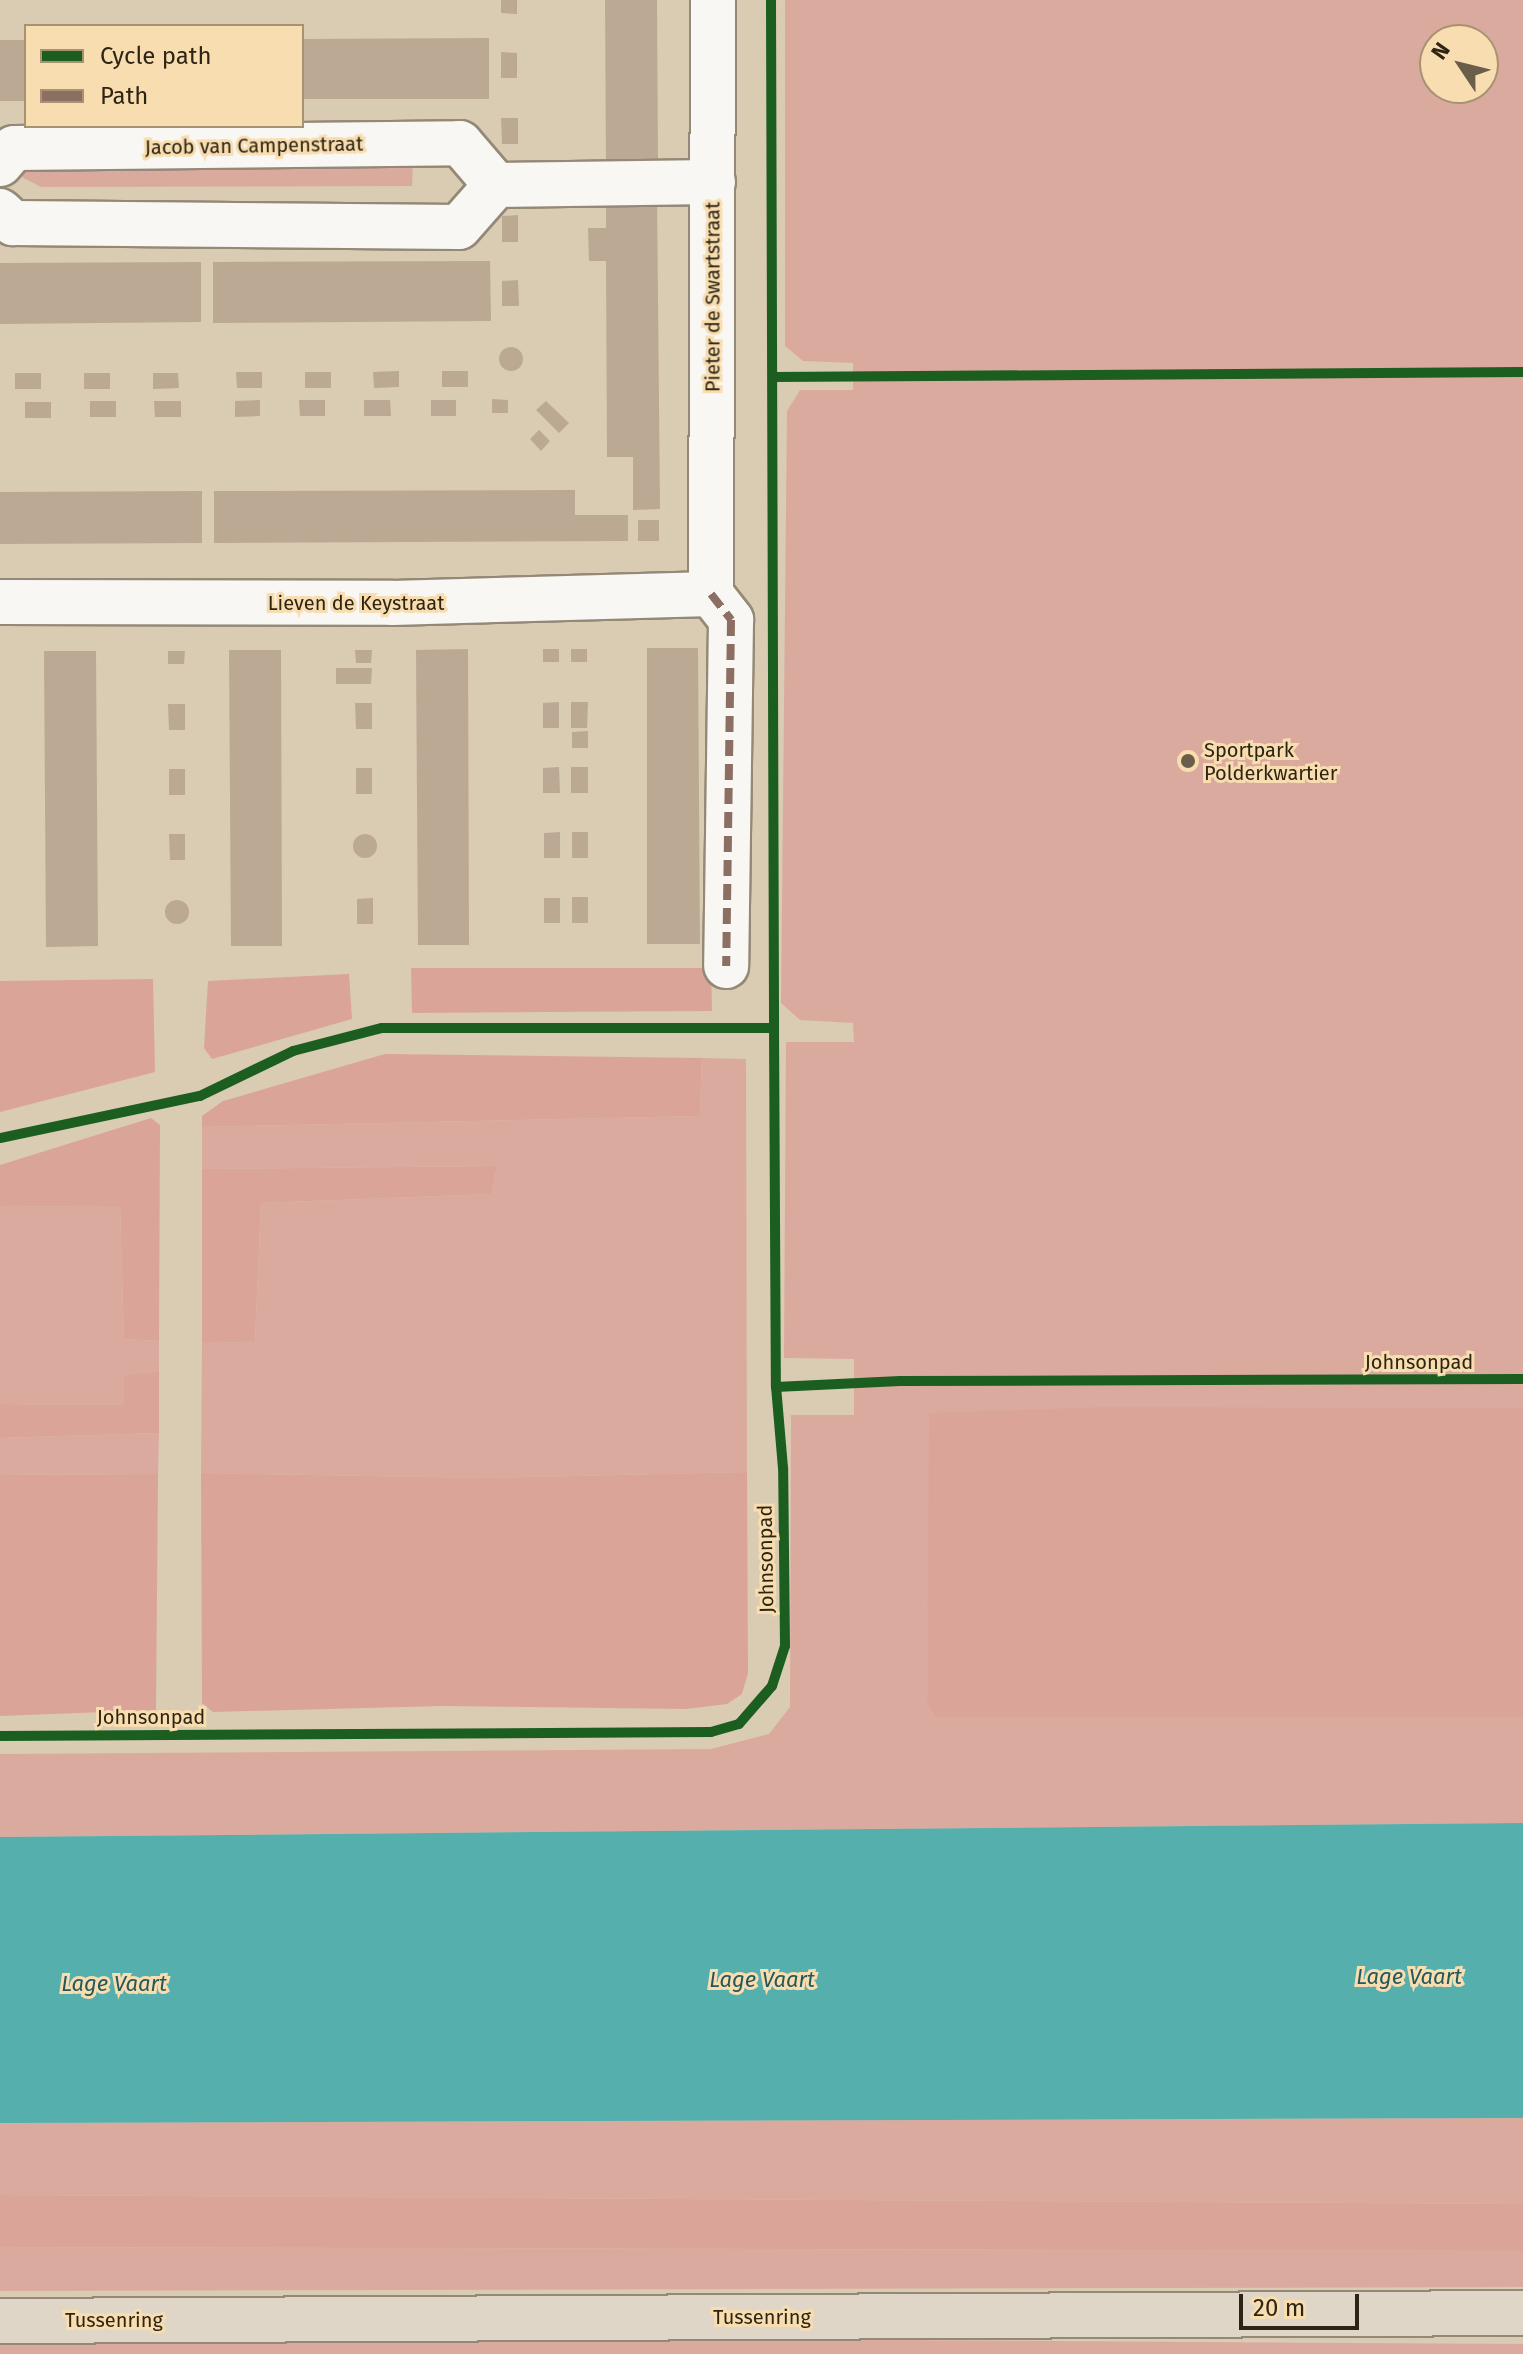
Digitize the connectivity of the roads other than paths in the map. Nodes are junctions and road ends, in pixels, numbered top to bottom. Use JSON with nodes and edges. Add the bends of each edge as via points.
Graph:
{"nodes":[{"id":1,"x":713,"y":0,"type":"edge"},
{"id":2,"x":0,"y":164,"type":"edge"},
{"id":3,"x":713,"y":182,"type":"junction"},
{"id":4,"x":496,"y":185,"type":"junction"},
{"id":5,"x":0,"y":211,"type":"edge"},
{"id":6,"x":711,"y":594,"type":"junction"},
{"id":7,"x":0,"y":602,"type":"edge"},
{"id":8,"x":726,"y":966,"type":"dead end"},
{"id":9,"x":1523,"y":2313,"type":"edge"},
{"id":10,"x":0,"y":2321,"type":"edge"}],
"edges":[{"from":1,"to":3,"type":"street","name":"Pieter de Swartstraat"},
{"from":2,"to":4,"type":"street","name":"Jacob van Campenstraat","via":[[14,148],[460,143]]},
{"from":3,"to":4,"type":"street"},
{"from":3,"to":6,"type":"street","name":"Pieter de Swartstraat"},
{"from":4,"to":5,"type":"street","via":[[459,227],[13,223]]},
{"from":6,"to":7,"type":"street","name":"Lieven de Keystraat","via":[[392,603]]},
{"from":6,"to":8,"type":"street","via":[[731,620]]},
{"from":9,"to":10,"type":"highway","name":"Tussenring"}]}
